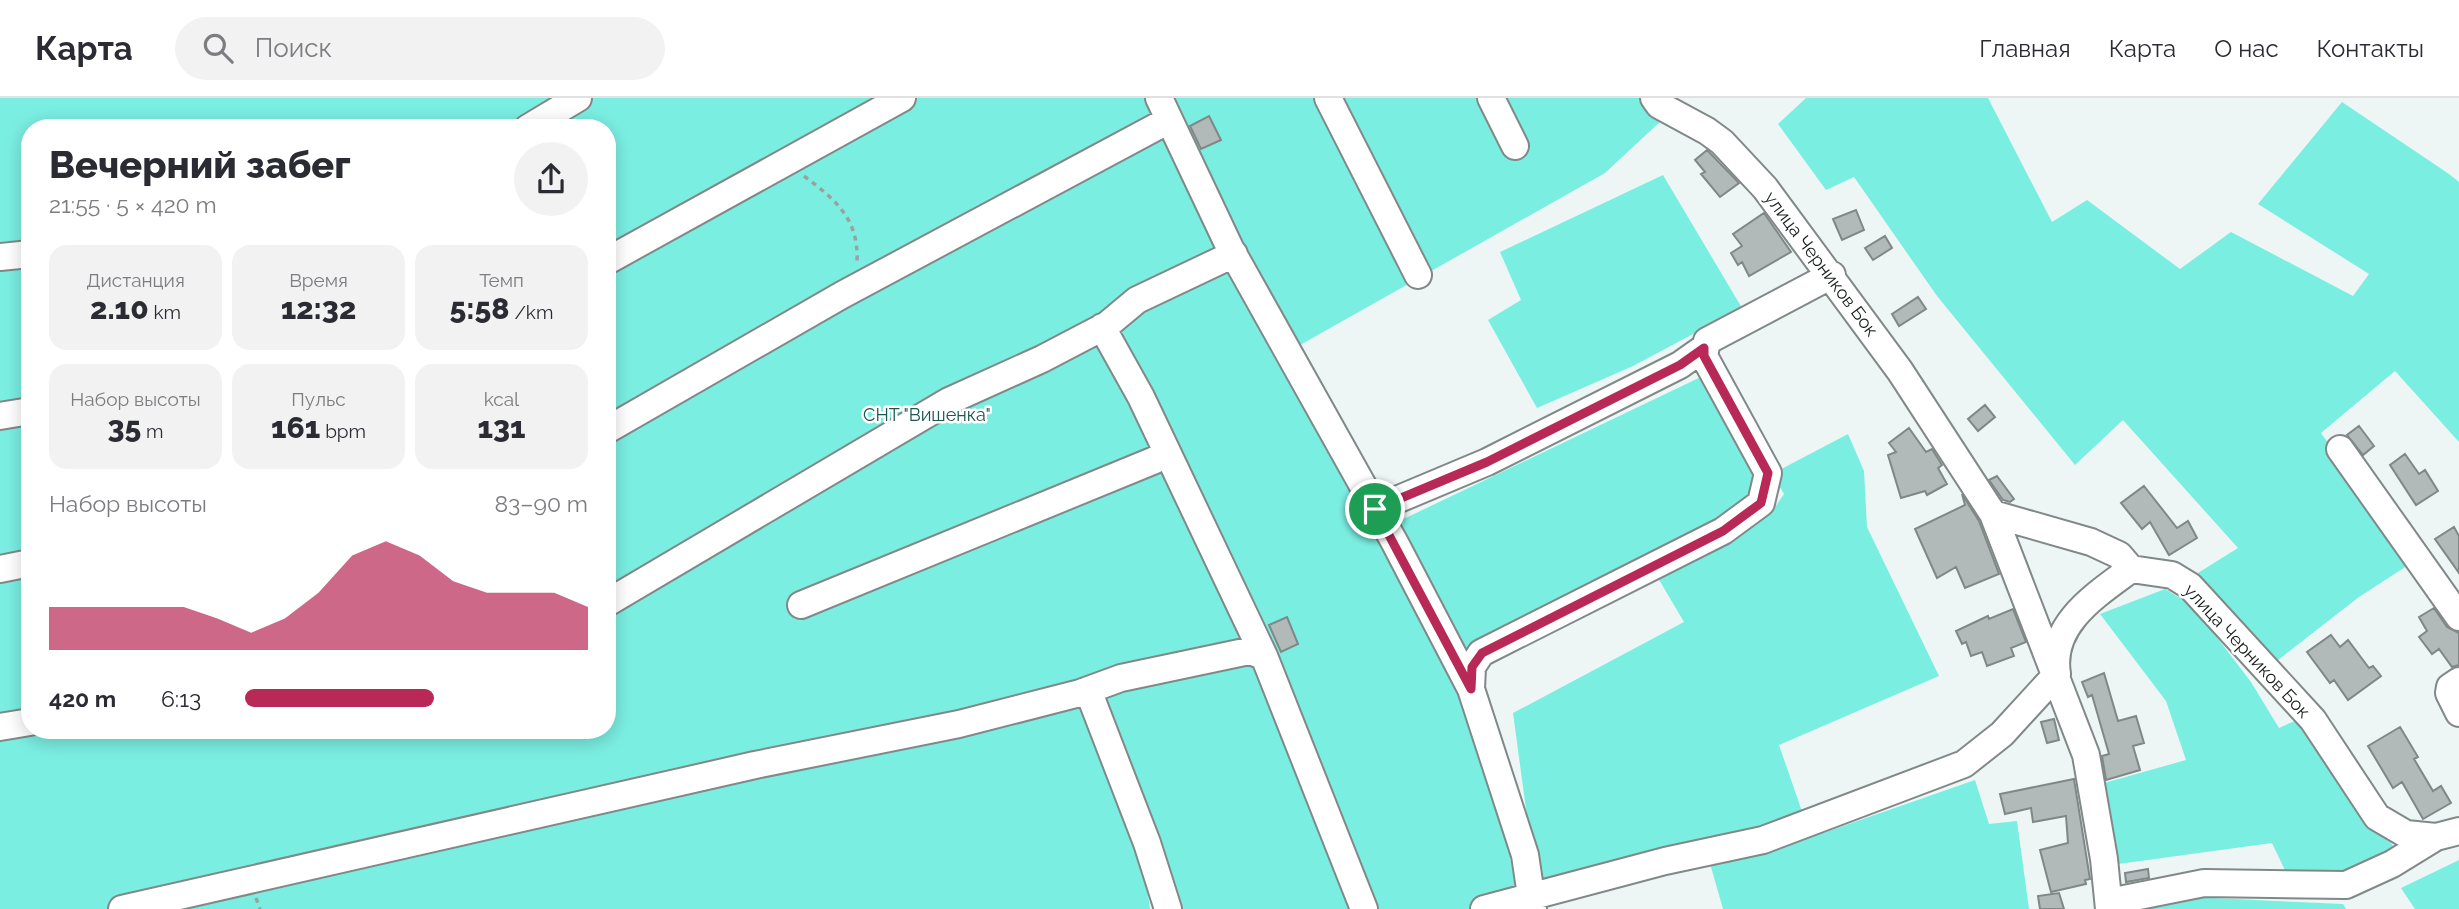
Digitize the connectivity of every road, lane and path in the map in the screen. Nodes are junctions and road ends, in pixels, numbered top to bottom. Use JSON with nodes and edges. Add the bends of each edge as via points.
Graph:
{"nodes":[{"id":1,"x":578,"y":98,"type":"edge"},
{"id":2,"x":902,"y":98,"type":"edge"},
{"id":3,"x":1328,"y":98,"type":"edge"},
{"id":4,"x":1491,"y":98,"type":"edge"},
{"id":5,"x":1654,"y":98,"type":"edge"},
{"id":6,"x":1164,"y":109,"type":"edge"},
{"id":7,"x":543,"y":119,"type":"edge"},
{"id":8,"x":1515,"y":146,"type":"dead end"},
{"id":9,"x":785,"y":161,"type":"junction"},
{"id":10,"x":1234,"y":254,"type":"junction"},
{"id":11,"x":21,"y":255,"type":"edge"},
{"id":12,"x":616,"y":256,"type":"edge"},
{"id":13,"x":0,"y":257,"type":"edge"},
{"id":14,"x":1418,"y":275,"type":"dead end"},
{"id":15,"x":1832,"y":275,"type":"junction"},
{"id":16,"x":842,"y":295,"type":"junction"},
{"id":17,"x":1102,"y":327,"type":"junction"},
{"id":18,"x":1704,"y":348,"type":"junction"},
{"id":19,"x":21,"y":412,"type":"edge"},
{"id":20,"x":0,"y":416,"type":"edge"},
{"id":21,"x":616,"y":425,"type":"edge"},
{"id":22,"x":2340,"y":449,"type":"dead end"},
{"id":23,"x":1166,"y":451,"type":"junction"},
{"id":24,"x":1375,"y":509,"type":"junction"},
{"id":25,"x":1993,"y":514,"type":"junction"},
{"id":26,"x":21,"y":565,"type":"edge"},
{"id":27,"x":0,"y":569,"type":"edge"},
{"id":28,"x":2131,"y":569,"type":"junction"},
{"id":29,"x":616,"y":598,"type":"edge"},
{"id":30,"x":802,"y":605,"type":"dead end"},
{"id":31,"x":2459,"y":617,"type":"edge"},
{"id":32,"x":1264,"y":656,"type":"junction"},
{"id":33,"x":2057,"y":674,"type":"junction"},
{"id":34,"x":2459,"y":681,"type":"edge"},
{"id":35,"x":1471,"y":689,"type":"junction"},
{"id":36,"x":1088,"y":690,"type":"junction"},
{"id":37,"x":2459,"y":713,"type":"edge"},
{"id":38,"x":21,"y":724,"type":"edge"},
{"id":39,"x":0,"y":727,"type":"edge"},
{"id":40,"x":2447,"y":834,"type":"edge"},
{"id":41,"x":1532,"y":903,"type":"edge"},
{"id":42,"x":2109,"y":905,"type":"edge"},
{"id":43,"x":122,"y":909,"type":"edge"},
{"id":44,"x":1168,"y":909,"type":"edge"},
{"id":45,"x":1364,"y":909,"type":"edge"},
{"id":46,"x":1484,"y":909,"type":"edge"}],
"edges":[{"from":1,"to":7,"type":"street"},
{"from":2,"to":9,"type":"street"},
{"from":3,"to":14,"type":"street"},
{"from":4,"to":8,"type":"street"},
{"from":5,"to":15,"type":"street","name":"улица Черников Бок","via":[[1659,106],[1707,131],[1765,188]]},
{"from":6,"to":10,"type":"street"},
{"from":6,"to":16,"type":"street"},
{"from":9,"to":12,"type":"street"},
{"from":9,"to":16,"type":"path","via":[[845,211],[858,240],[857,270]]},
{"from":10,"to":17,"type":"street","via":[[1137,300]]},
{"from":10,"to":24,"type":"street"},
{"from":11,"to":13,"type":"street"},
{"from":15,"to":18,"type":"street","via":[[1707,341]]},
{"from":15,"to":25,"type":"street","name":"улица Черников Бок"},
{"from":16,"to":21,"type":"street"},
{"from":17,"to":23,"type":"street"},
{"from":17,"to":29,"type":"street","via":[[949,401]]},
{"from":18,"to":24,"type":"street","via":[[1680,365],[1487,462]]},
{"from":18,"to":35,"type":"street","via":[[1704,356],[1768,473],[1761,503],[1723,531],[1482,653],[1472,667]]},
{"from":19,"to":20,"type":"street"},
{"from":22,"to":31,"type":"street"},
{"from":23,"to":30,"type":"street","via":[[1062,500]]},
{"from":23,"to":32,"type":"street"},
{"from":24,"to":35,"type":"street"},
{"from":25,"to":28,"type":"street","name":"улица Черников Бок","via":[[2091,542],[2119,555]]},
{"from":25,"to":33,"type":"street","name":"улица Черников Бок"},
{"from":26,"to":27,"type":"street"},
{"from":28,"to":33,"type":"street","via":[[2065,629],[2055,650]]},
{"from":28,"to":40,"type":"street","name":"улица Черников Бок","via":[[2172,575],[2190,586],[2313,720],[2377,817],[2406,834]]},
{"from":32,"to":36,"type":"street","via":[[1249,651],[1196,661]]},
{"from":32,"to":45,"type":"street"},
{"from":33,"to":41,"type":"street","via":[[2001,734],[1964,764],[1763,841],[1591,880]]},
{"from":33,"to":42,"type":"street","name":"улица Черников Бок","via":[[2086,755]]},
{"from":34,"to":37,"type":"street","via":[[2448,693]]},
{"from":35,"to":41,"type":"street","via":[[1525,855]]},
{"from":36,"to":43,"type":"street","via":[[959,724],[755,765]]},
{"from":36,"to":44,"type":"street"},
{"from":38,"to":39,"type":"street"},
{"from":40,"to":42,"type":"street","via":[[2346,885],[2204,883]]},
{"from":41,"to":46,"type":"street"}]}
